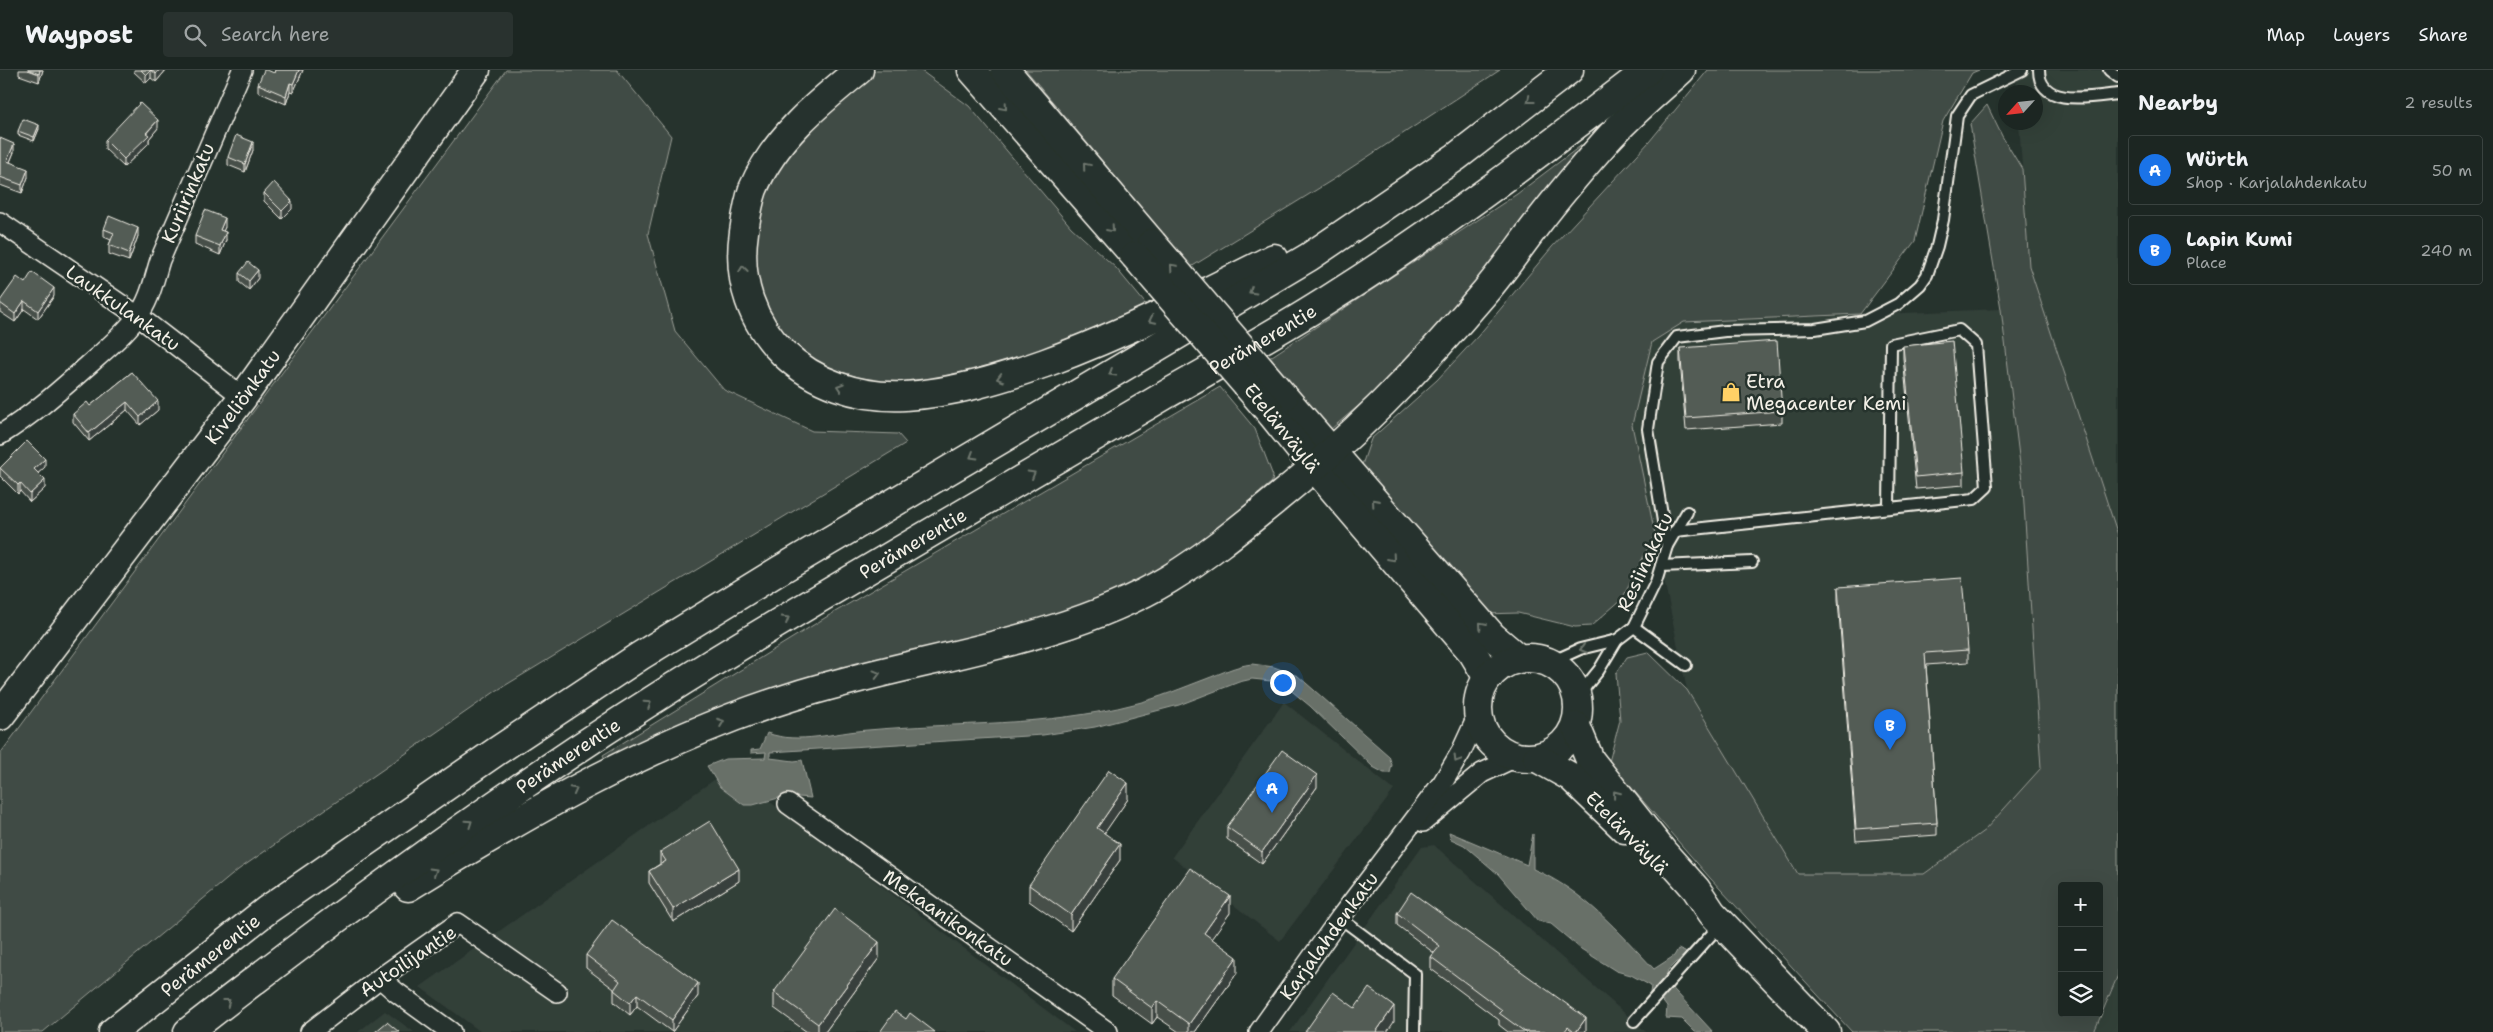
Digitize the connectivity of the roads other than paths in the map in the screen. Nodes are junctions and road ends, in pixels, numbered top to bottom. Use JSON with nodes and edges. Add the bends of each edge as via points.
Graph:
{"nodes":[{"id":1,"x":242,"y":70,"type":"edge"},
{"id":2,"x":476,"y":70,"type":"edge"},
{"id":3,"x":859,"y":70,"type":"edge"},
{"id":4,"x":972,"y":70,"type":"edge"},
{"id":5,"x":1005,"y":70,"type":"edge"},
{"id":6,"x":1569,"y":70,"type":"edge"},
{"id":7,"x":1648,"y":70,"type":"edge"},
{"id":8,"x":1681,"y":70,"type":"edge"},
{"id":9,"x":2022,"y":70,"type":"edge"},
{"id":10,"x":2040,"y":70,"type":"edge"},
{"id":11,"x":2109,"y":70,"type":"edge"},
{"id":12,"x":2118,"y":78,"type":"edge"},
{"id":13,"x":2118,"y":94,"type":"edge"},
{"id":14,"x":1456,"y":157,"type":"junction"},
{"id":15,"x":0,"y":222,"type":"edge"},
{"id":16,"x":1144,"y":249,"type":"junction"},
{"id":17,"x":138,"y":316,"type":"junction"},
{"id":18,"x":243,"y":397,"type":"junction"},
{"id":19,"x":0,"y":435,"type":"edge"},
{"id":20,"x":1323,"y":461,"type":"junction"},
{"id":21,"x":1890,"y":508,"type":"junction"},
{"id":22,"x":1687,"y":512,"type":"dead end"},
{"id":23,"x":1676,"y":531,"type":"junction"},
{"id":24,"x":1667,"y":546,"type":"junction"},
{"id":25,"x":1752,"y":562,"type":"dead end"},
{"id":26,"x":1661,"y":566,"type":"junction"},
{"id":27,"x":1634,"y":627,"type":"junction"},
{"id":28,"x":1617,"y":640,"type":"junction"},
{"id":29,"x":1518,"y":658,"type":"junction"},
{"id":30,"x":1551,"y":662,"type":"junction"},
{"id":31,"x":1686,"y":665,"type":"dead end"},
{"id":32,"x":1488,"y":678,"type":"junction"},
{"id":33,"x":1578,"y":696,"type":"junction"},
{"id":34,"x":1478,"y":715,"type":"junction"},
{"id":35,"x":0,"y":716,"type":"edge"},
{"id":36,"x":1576,"y":726,"type":"junction"},
{"id":37,"x":1527,"y":758,"type":"junction"},
{"id":38,"x":788,"y":804,"type":"dead end"},
{"id":39,"x":1400,"y":841,"type":"junction"},
{"id":40,"x":358,"y":902,"type":"junction"},
{"id":41,"x":1340,"y":918,"type":"junction"},
{"id":42,"x":1717,"y":918,"type":"junction"},
{"id":43,"x":380,"y":978,"type":"junction"},
{"id":44,"x":557,"y":992,"type":"dead end"},
{"id":45,"x":1634,"y":1022,"type":"dead end"},
{"id":46,"x":114,"y":1032,"type":"edge"},
{"id":47,"x":188,"y":1032,"type":"edge"},
{"id":48,"x":310,"y":1032,"type":"edge"},
{"id":49,"x":451,"y":1032,"type":"edge"},
{"id":50,"x":1108,"y":1032,"type":"edge"},
{"id":51,"x":1259,"y":1032,"type":"edge"},
{"id":52,"x":1414,"y":1032,"type":"edge"},
{"id":53,"x":1826,"y":1032,"type":"edge"}],
"edges":[{"from":1,"to":17,"type":"street","name":"Kuriirinkatu","via":[[160,260],[151,292]]},
{"from":2,"to":18,"type":"main road","name":"Kiveliönkatu"},
{"from":14,"to":3,"type":"main road","one_way":true,"via":[[1399,181],[1301,245],[1148,322],[1068,354],[976,385],[907,396],[879,396],[827,383],[800,369],[781,352],[754,311],[742,265],[747,212],[753,190],[765,168],[780,144],[806,116]]},
{"from":4,"to":16,"type":"main road","name":"Etelänväylä","one_way":true},
{"from":16,"to":5,"type":"main road","name":"Etelänväylä","one_way":true},
{"from":6,"to":14,"type":"main road","name":"Perämerentie","one_way":true},
{"from":40,"to":7,"type":"main road","name":"Perämerentie","one_way":true,"via":[[478,817],[718,659],[1333,297],[1530,162]]},
{"from":8,"to":20,"type":"main road","via":[[1610,136],[1540,219],[1487,289],[1398,390]]},
{"from":9,"to":24,"type":"lane","via":[[1971,95],[1957,116],[1937,246],[1927,275],[1898,304],[1865,321],[1815,329],[1725,331],[1677,337],[1658,362],[1648,429]]},
{"from":10,"to":13,"type":"lane","via":[[2042,82],[2064,99]]},
{"from":11,"to":12,"type":"lane"},
{"from":14,"to":46,"type":"main road","name":"Perämerentie","one_way":true,"via":[[1309,257],[640,656],[267,910]]},
{"from":15,"to":17,"type":"street","name":"Laukkulankatu"},
{"from":16,"to":20,"type":"main road","name":"Etelänväylä","bridge":true},
{"from":17,"to":18,"type":"street","name":"Laukkulankatu"},
{"from":17,"to":19,"type":"street","name":"Kuriirinkatu","via":[[62,388]]},
{"from":18,"to":35,"type":"main road","name":"Kiveliönkatu"},
{"from":29,"to":20,"type":"main road","name":"Etelänväylä","one_way":true,"via":[[1492,636]]},
{"from":20,"to":32,"type":"main road","name":"Etelänväylä","one_way":true,"via":[[1474,653]]},
{"from":40,"to":20,"type":"main road","one_way":true,"via":[[385,901],[564,796],[652,751],[729,719],[797,695],[1061,626],[1129,599],[1168,580],[1218,546]]},
{"from":21,"to":21,"type":"lane","via":[[1974,499],[1987,487],[1976,344],[1959,330],[1891,344]]},
{"from":21,"to":23,"type":"lane"},
{"from":22,"to":23,"type":"lane","name":"Resiinakatu"},
{"from":23,"to":24,"type":"lane","name":"Resiinakatu"},
{"from":24,"to":26,"type":"lane","name":"Resiinakatu"},
{"from":25,"to":26,"type":"lane"},
{"from":26,"to":27,"type":"lane","name":"Resiinakatu"},
{"from":27,"to":28,"type":"lane","name":"Resiinakatu"},
{"from":27,"to":31,"type":"lane","name":"Resiinakatu"},
{"from":28,"to":30,"type":"lane","name":"Resiinakatu","one_way":true,"via":[[1580,649]]},
{"from":28,"to":33,"type":"lane","name":"Resiinakatu"},
{"from":29,"to":30,"type":"main road"},
{"from":29,"to":32,"type":"main road","via":[[1501,666]]},
{"from":30,"to":33,"type":"main road","via":[[1568,676]]},
{"from":32,"to":34,"type":"main road","via":[[1479,696]]},
{"from":33,"to":36,"type":"main road"},
{"from":34,"to":37,"type":"main road","via":[[1485,734],[1498,749]]},
{"from":34,"to":39,"type":"street","name":"Karjalahdenkatu","one_way":true,"via":[[1443,782]]},
{"from":36,"to":37,"type":"main road","via":[[1561,747],[1550,754]]},
{"from":42,"to":36,"type":"main road","name":"Etelänväylä","one_way":true,"via":[[1590,760]]},
{"from":37,"to":39,"type":"street","name":"Karjalahdenkatu","via":[[1482,773]]},
{"from":37,"to":42,"type":"main road","name":"Etelänväylä","via":[[1571,777],[1687,894]]},
{"from":38,"to":50,"type":"street","name":"Mekaanikonkatu"},
{"from":39,"to":41,"type":"street","name":"Karjalahdenkatu"},
{"from":47,"to":40,"type":"main road","name":"Perämerentie","one_way":true},
{"from":41,"to":51,"type":"street","name":"Karjalahdenkatu"},
{"from":41,"to":52,"type":"lane","via":[[1415,974]]},
{"from":42,"to":45,"type":"lane"},
{"from":42,"to":53,"type":"main road","name":"Etelänväylä"},
{"from":43,"to":44,"type":"street","name":"Autoilijantie","via":[[458,922]]},
{"from":43,"to":48,"type":"street","name":"Autoilijantie"},
{"from":43,"to":49,"type":"street"}]}
